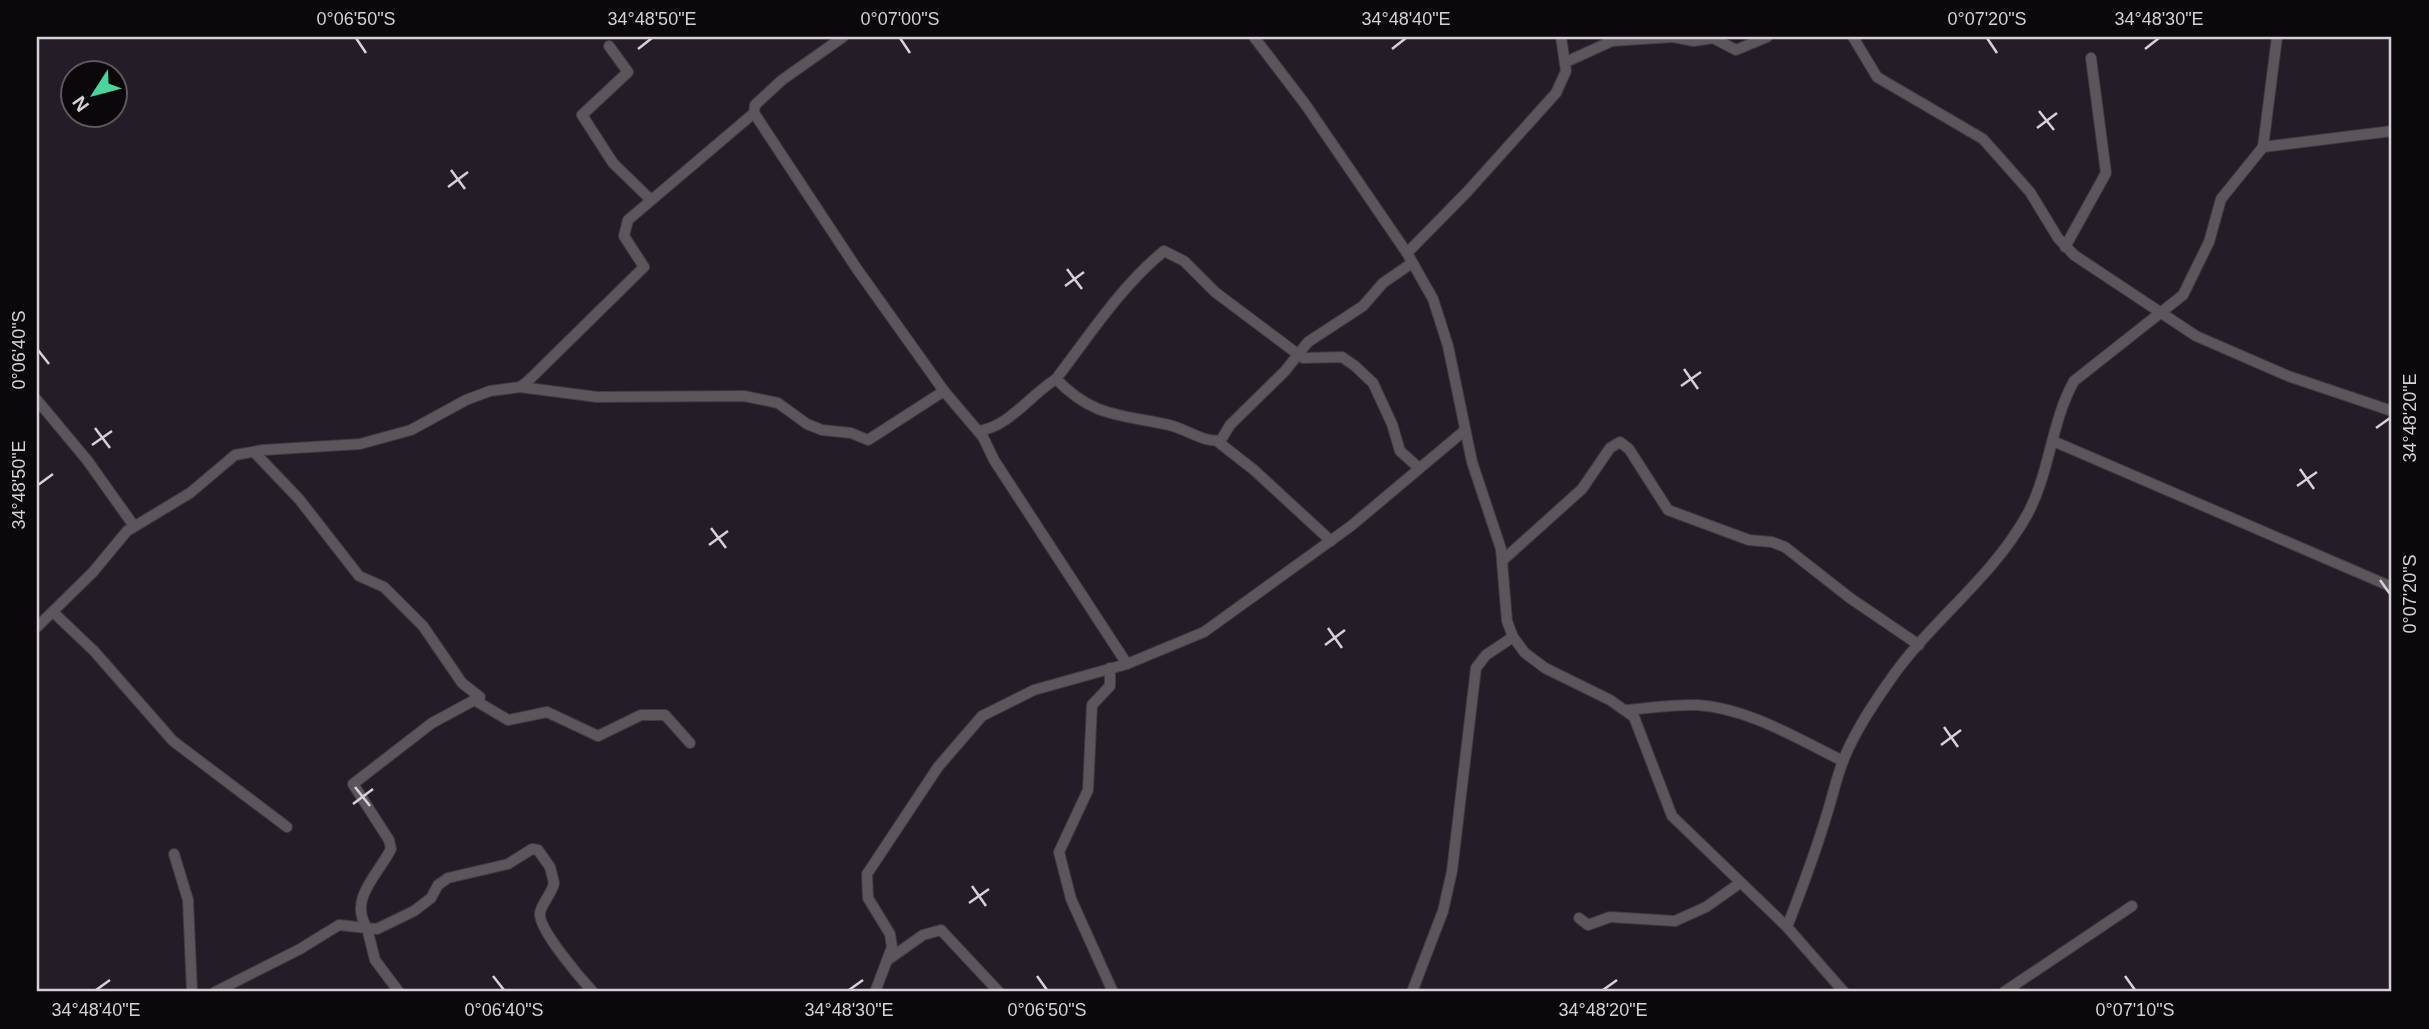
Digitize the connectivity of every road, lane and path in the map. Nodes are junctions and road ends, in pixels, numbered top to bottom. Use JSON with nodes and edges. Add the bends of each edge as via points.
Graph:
{"nodes":[{"id":1,"x":843,"y":37,"type":"edge"},
{"id":2,"x":1254,"y":37,"type":"edge"},
{"id":3,"x":1560,"y":37,"type":"edge"},
{"id":4,"x":1767,"y":37,"type":"edge"},
{"id":5,"x":1853,"y":37,"type":"edge"},
{"id":6,"x":2277,"y":37,"type":"edge"},
{"id":7,"x":609,"y":46,"type":"dead end"},
{"id":8,"x":2091,"y":58,"type":"dead end"},
{"id":9,"x":1566,"y":62,"type":"junction"},
{"id":10,"x":754,"y":113,"type":"junction"},
{"id":11,"x":2392,"y":131,"type":"edge"},
{"id":12,"x":2263,"y":147,"type":"junction"},
{"id":13,"x":650,"y":199,"type":"junction"},
{"id":14,"x":2065,"y":247,"type":"junction"},
{"id":15,"x":1410,"y":258,"type":"junction"},
{"id":16,"x":2160,"y":312,"type":"junction"},
{"id":17,"x":1299,"y":353,"type":"junction"},
{"id":18,"x":1056,"y":379,"type":"junction"},
{"id":19,"x":520,"y":387,"type":"junction"},
{"id":20,"x":943,"y":391,"type":"junction"},
{"id":21,"x":37,"y":400,"type":"edge"},
{"id":22,"x":2392,"y":411,"type":"edge"},
{"id":23,"x":978,"y":431,"type":"junction"},
{"id":24,"x":1464,"y":431,"type":"junction"},
{"id":25,"x":1217,"y":441,"type":"junction"},
{"id":26,"x":2053,"y":441,"type":"junction"},
{"id":27,"x":254,"y":452,"type":"junction"},
{"id":28,"x":1418,"y":467,"type":"junction"},
{"id":29,"x":134,"y":526,"type":"junction"},
{"id":30,"x":1331,"y":541,"type":"junction"},
{"id":31,"x":1503,"y":560,"type":"junction"},
{"id":32,"x":2392,"y":587,"type":"edge"},
{"id":33,"x":53,"y":611,"type":"junction"},
{"id":34,"x":37,"y":627,"type":"edge"},
{"id":35,"x":1513,"y":637,"type":"junction"},
{"id":36,"x":1919,"y":645,"type":"junction"},
{"id":37,"x":1127,"y":663,"type":"junction"},
{"id":38,"x":1110,"y":668,"type":"junction"},
{"id":39,"x":476,"y":701,"type":"junction"},
{"id":40,"x":1627,"y":710,"type":"junction"},
{"id":41,"x":690,"y":743,"type":"dead end"},
{"id":42,"x":1843,"y":761,"type":"junction"},
{"id":43,"x":287,"y":827,"type":"dead end"},
{"id":44,"x":174,"y":854,"type":"dead end"},
{"id":45,"x":1740,"y":883,"type":"junction"},
{"id":46,"x":2132,"y":906,"type":"dead end"},
{"id":47,"x":1579,"y":918,"type":"dead end"},
{"id":48,"x":1787,"y":927,"type":"junction"},
{"id":49,"x":367,"y":928,"type":"junction"},
{"id":50,"x":889,"y":960,"type":"junction"},
{"id":51,"x":192,"y":992,"type":"edge"},
{"id":52,"x":215,"y":992,"type":"edge"},
{"id":53,"x":399,"y":992,"type":"edge"},
{"id":54,"x":593,"y":992,"type":"edge"},
{"id":55,"x":875,"y":992,"type":"edge"},
{"id":56,"x":999,"y":992,"type":"edge"},
{"id":57,"x":1113,"y":992,"type":"edge"},
{"id":58,"x":1412,"y":992,"type":"edge"},
{"id":59,"x":1844,"y":992,"type":"edge"},
{"id":60,"x":2004,"y":992,"type":"edge"}],
"edges":[{"from":1,"to":10,"type":"street","via":[[767,93],[755,105]]},
{"from":2,"to":15,"type":"street"},
{"from":3,"to":9,"type":"street"},
{"from":4,"to":9,"type":"street","via":[[1736,50],[1713,38],[1612,41]]},
{"from":5,"to":14,"type":"street","via":[[1877,78],[1983,139],[2030,192]]},
{"from":6,"to":12,"type":"street"},
{"from":7,"to":13,"type":"street","via":[[628,72],[582,115],[614,163]]},
{"from":8,"to":14,"type":"street","via":[[2106,173]]},
{"from":9,"to":15,"type":"street","via":[[1556,93]]},
{"from":10,"to":13,"type":"street"},
{"from":10,"to":20,"type":"street"},
{"from":11,"to":12,"type":"street"},
{"from":12,"to":16,"type":"street","via":[[2221,199],[2208,242],[2183,295]]},
{"from":13,"to":19,"type":"street","via":[[624,230],[628,245],[644,267],[641,272]]},
{"from":14,"to":16,"type":"street"},
{"from":15,"to":17,"type":"street","via":[[1363,306],[1317,335]]},
{"from":15,"to":24,"type":"street","via":[[1442,321]]},
{"from":16,"to":22,"type":"street","via":[[2196,336],[2244,358]]},
{"from":16,"to":26,"type":"street","via":[[2074,380]]},
{"from":17,"to":18,"type":"street","via":[[1224,300],[1184,261],[1164,251],[1111,306]]},
{"from":17,"to":25,"type":"street"},
{"from":17,"to":28,"type":"street","via":[[1314,360],[1342,357],[1373,383],[1400,451]]},
{"from":18,"to":23,"type":"street","via":[[1001,424]]},
{"from":18,"to":25,"type":"street","via":[[1105,414],[1169,425]]},
{"from":19,"to":20,"type":"street","via":[[597,397],[744,396],[778,403],[822,430],[868,440]]},
{"from":19,"to":27,"type":"street","via":[[490,391],[411,430],[360,444]]},
{"from":20,"to":23,"type":"street"},
{"from":21,"to":29,"type":"street","via":[[88,460]]},
{"from":23,"to":37,"type":"street"},
{"from":24,"to":28,"type":"street"},
{"from":24,"to":31,"type":"street"},
{"from":25,"to":30,"type":"street"},
{"from":26,"to":32,"type":"street"},
{"from":26,"to":36,"type":"street","via":[[2032,504],[2015,533],[1968,595]]},
{"from":27,"to":29,"type":"street","via":[[235,455],[190,493]]},
{"from":27,"to":39,"type":"street","via":[[299,499],[359,576],[384,587],[424,626],[462,683],[479,695]]},
{"from":28,"to":30,"type":"street"},
{"from":29,"to":33,"type":"street"},
{"from":30,"to":37,"type":"street","via":[[1204,632]]},
{"from":31,"to":35,"type":"street","via":[[1507,621]]},
{"from":31,"to":36,"type":"street","via":[[1582,489],[1609,448],[1620,442],[1668,510],[1749,540],[1785,547]]},
{"from":33,"to":34,"type":"street"},
{"from":33,"to":43,"type":"street","via":[[94,650],[173,741]]},
{"from":35,"to":40,"type":"street","via":[[1545,668]]},
{"from":35,"to":58,"type":"street","via":[[1486,655],[1476,668],[1452,871],[1443,912]]},
{"from":36,"to":42,"type":"street","via":[[1890,680]]},
{"from":37,"to":38,"type":"street"},
{"from":38,"to":50,"type":"street","via":[[1005,702],[982,716],[938,767],[866,874],[868,898],[890,934]]},
{"from":38,"to":57,"type":"street","via":[[1110,686],[1092,705],[1088,790],[1059,852],[1071,899]]},
{"from":39,"to":41,"type":"street","via":[[508,720],[547,712],[598,736],[641,715],[665,715]]},
{"from":39,"to":49,"type":"street","via":[[432,723],[353,784],[391,849],[359,902]]},
{"from":40,"to":42,"type":"street","via":[[1698,705],[1731,711]]},
{"from":40,"to":45,"type":"street","via":[[1640,725],[1672,816]]},
{"from":42,"to":48,"type":"street"},
{"from":44,"to":51,"type":"street","via":[[188,900]]},
{"from":45,"to":47,"type":"street","via":[[1706,907],[1675,920],[1610,917],[1588,925]]},
{"from":45,"to":48,"type":"street"},
{"from":46,"to":60,"type":"street"},
{"from":48,"to":59,"type":"street"},
{"from":49,"to":52,"type":"street","via":[[339,925]]},
{"from":49,"to":53,"type":"street","via":[[375,960]]},
{"from":49,"to":54,"type":"street","via":[[377,929],[414,911],[447,878],[508,864],[538,850],[554,883],[541,910],[542,920],[559,951]]},
{"from":50,"to":55,"type":"street"},
{"from":50,"to":56,"type":"street","via":[[923,935],[942,930]]}]}
